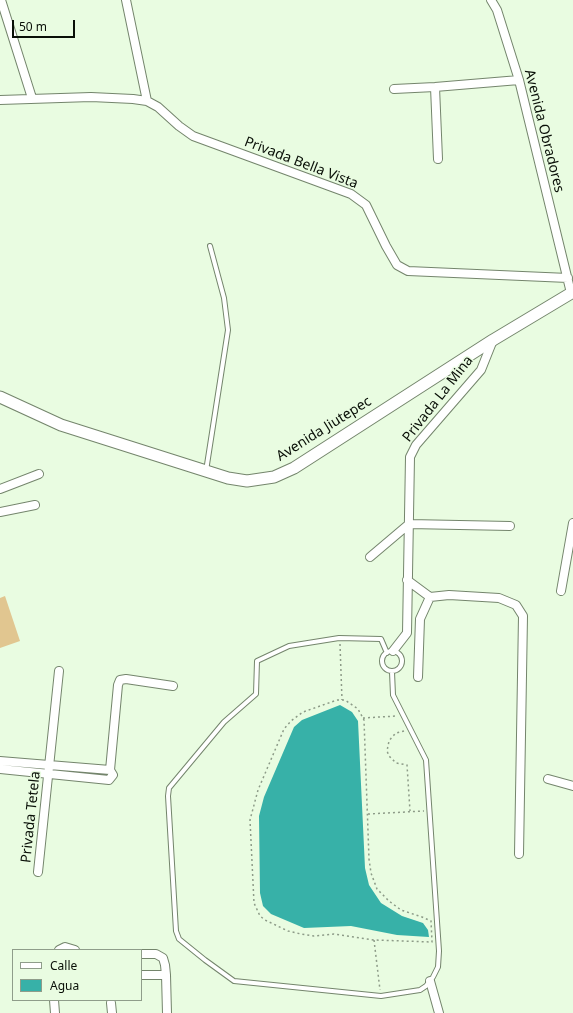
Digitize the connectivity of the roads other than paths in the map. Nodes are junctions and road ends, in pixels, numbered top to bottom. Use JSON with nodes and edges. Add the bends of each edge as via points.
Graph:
{"nodes":[{"id":1,"x":1,"y":0,"type":"edge"},
{"id":2,"x":126,"y":0,"type":"edge"},
{"id":3,"x":491,"y":0,"type":"edge"},
{"id":4,"x":519,"y":80,"type":"junction"},
{"id":5,"x":435,"y":87,"type":"junction"},
{"id":6,"x":394,"y":89,"type":"dead end"},
{"id":7,"x":32,"y":98,"type":"junction"},
{"id":8,"x":0,"y":100,"type":"edge"},
{"id":9,"x":147,"y":101,"type":"junction"},
{"id":10,"x":438,"y":159,"type":"dead end"},
{"id":11,"x":210,"y":246,"type":"dead end"},
{"id":12,"x":568,"y":278,"type":"junction"},
{"id":13,"x":572,"y":293,"type":"edge"},
{"id":14,"x":493,"y":340,"type":"junction"},
{"id":15,"x":0,"y":397,"type":"edge"},
{"id":16,"x":206,"y":471,"type":"junction"},
{"id":17,"x":39,"y":474,"type":"dead end"},
{"id":18,"x":0,"y":490,"type":"edge"},
{"id":19,"x":35,"y":505,"type":"dead end"},
{"id":20,"x":0,"y":512,"type":"edge"},
{"id":21,"x":573,"y":523,"type":"edge"},
{"id":22,"x":409,"y":524,"type":"junction"},
{"id":23,"x":510,"y":526,"type":"dead end"},
{"id":24,"x":370,"y":557,"type":"dead end"},
{"id":25,"x":408,"y":580,"type":"junction"},
{"id":26,"x":560,"y":591,"type":"dead end"},
{"id":27,"x":430,"y":597,"type":"junction"},
{"id":28,"x":390,"y":652,"type":"junction"},
{"id":29,"x":59,"y":671,"type":"dead end"},
{"id":30,"x":392,"y":672,"type":"junction"},
{"id":31,"x":418,"y":677,"type":"dead end"},
{"id":32,"x":173,"y":686,"type":"dead end"},
{"id":33,"x":0,"y":761,"type":"edge"},
{"id":34,"x":49,"y":765,"type":"junction"},
{"id":35,"x":0,"y":769,"type":"edge"},
{"id":36,"x":110,"y":770,"type":"junction"},
{"id":37,"x":48,"y":774,"type":"junction"},
{"id":38,"x":548,"y":779,"type":"dead end"},
{"id":39,"x":573,"y":786,"type":"edge"},
{"id":40,"x":519,"y":854,"type":"dead end"},
{"id":41,"x":38,"y":872,"type":"dead end"},
{"id":42,"x":62,"y":949,"type":"edge"},
{"id":43,"x":72,"y":949,"type":"edge"},
{"id":44,"x":142,"y":954,"type":"edge"},
{"id":45,"x":142,"y":975,"type":"edge"},
{"id":46,"x":166,"y":975,"type":"junction"},
{"id":47,"x":430,"y":982,"type":"junction"},
{"id":48,"x":54,"y":1001,"type":"edge"},
{"id":49,"x":111,"y":1003,"type":"dead end"},
{"id":50,"x":55,"y":1013,"type":"edge"},
{"id":51,"x":112,"y":1013,"type":"edge"},
{"id":52,"x":167,"y":1013,"type":"edge"},
{"id":53,"x":439,"y":1013,"type":"edge"}],
"edges":[{"from":1,"to":7,"type":"street"},
{"from":2,"to":9,"type":"street"},
{"from":3,"to":4,"type":"street","name":"Avenida Obradores","via":[[497,10]]},
{"from":4,"to":5,"type":"street"},
{"from":4,"to":12,"type":"street","name":"Avenida Obradores"},
{"from":5,"to":6,"type":"street"},
{"from":5,"to":10,"type":"street"},
{"from":7,"to":8,"type":"street","name":"Privada Bella Vista"},
{"from":7,"to":9,"type":"street","name":"Privada Bella Vista","via":[[91,97]]},
{"from":9,"to":12,"type":"street","name":"Privada Bella Vista","via":[[193,136],[351,194],[366,205],[397,265],[408,271]]},
{"from":11,"to":16,"type":"lane","via":[[224,298],[228,330]]},
{"from":12,"to":13,"type":"street","name":"Avenida Obradores"},
{"from":13,"to":14,"type":"main road","name":"Avenida Jiutepec"},
{"from":14,"to":16,"type":"main road","name":"Avenida Jiutepec","via":[[294,468],[274,477],[247,481]]},
{"from":14,"to":22,"type":"street","name":"Privada La Mina","via":[[481,370],[416,445],[410,457]]},
{"from":15,"to":16,"type":"main road","name":"Avenida Jiutepec","via":[[60,425]]},
{"from":17,"to":18,"type":"street"},
{"from":19,"to":20,"type":"street"},
{"from":21,"to":26,"type":"street"},
{"from":22,"to":23,"type":"street"},
{"from":22,"to":24,"type":"street"},
{"from":22,"to":25,"type":"street","name":"Privada La Mina"},
{"from":25,"to":27,"type":"street"},
{"from":25,"to":28,"type":"street","name":"Privada La Mina","via":[[407,633]]},
{"from":27,"to":31,"type":"street","via":[[420,618]]},
{"from":27,"to":40,"type":"street","via":[[449,595],[499,598],[516,605],[522,616]]},
{"from":28,"to":30,"type":"lane","via":[[382,658],[387,671]]},
{"from":28,"to":30,"type":"lane","via":[[397,652],[402,656],[403,663],[400,669]]},
{"from":28,"to":47,"type":"lane","via":[[381,639],[339,638],[289,646],[257,660],[256,694],[224,722],[169,788],[176,931],[180,939],[234,981],[381,996],[420,990]]},
{"from":29,"to":34,"type":"street","name":"Privada Tetela"},
{"from":30,"to":47,"type":"lane","via":[[394,695],[426,760],[439,951],[438,966]]},
{"from":32,"to":36,"type":"street","via":[[120,680]]},
{"from":33,"to":34,"type":"street"},
{"from":34,"to":36,"type":"street"},
{"from":34,"to":37,"type":"street","name":"Privada Tetela"},
{"from":35,"to":37,"type":"street"},
{"from":36,"to":37,"type":"street","via":[[113,775],[109,780]]},
{"from":37,"to":41,"type":"street","name":"Privada Tetela"},
{"from":38,"to":39,"type":"street"},
{"from":42,"to":43,"type":"street"},
{"from":44,"to":46,"type":"street","via":[[156,954],[163,958]]},
{"from":45,"to":46,"type":"street"},
{"from":46,"to":52,"type":"street"},
{"from":47,"to":53,"type":"street"},
{"from":48,"to":50,"type":"street"},
{"from":49,"to":51,"type":"street"}]}
